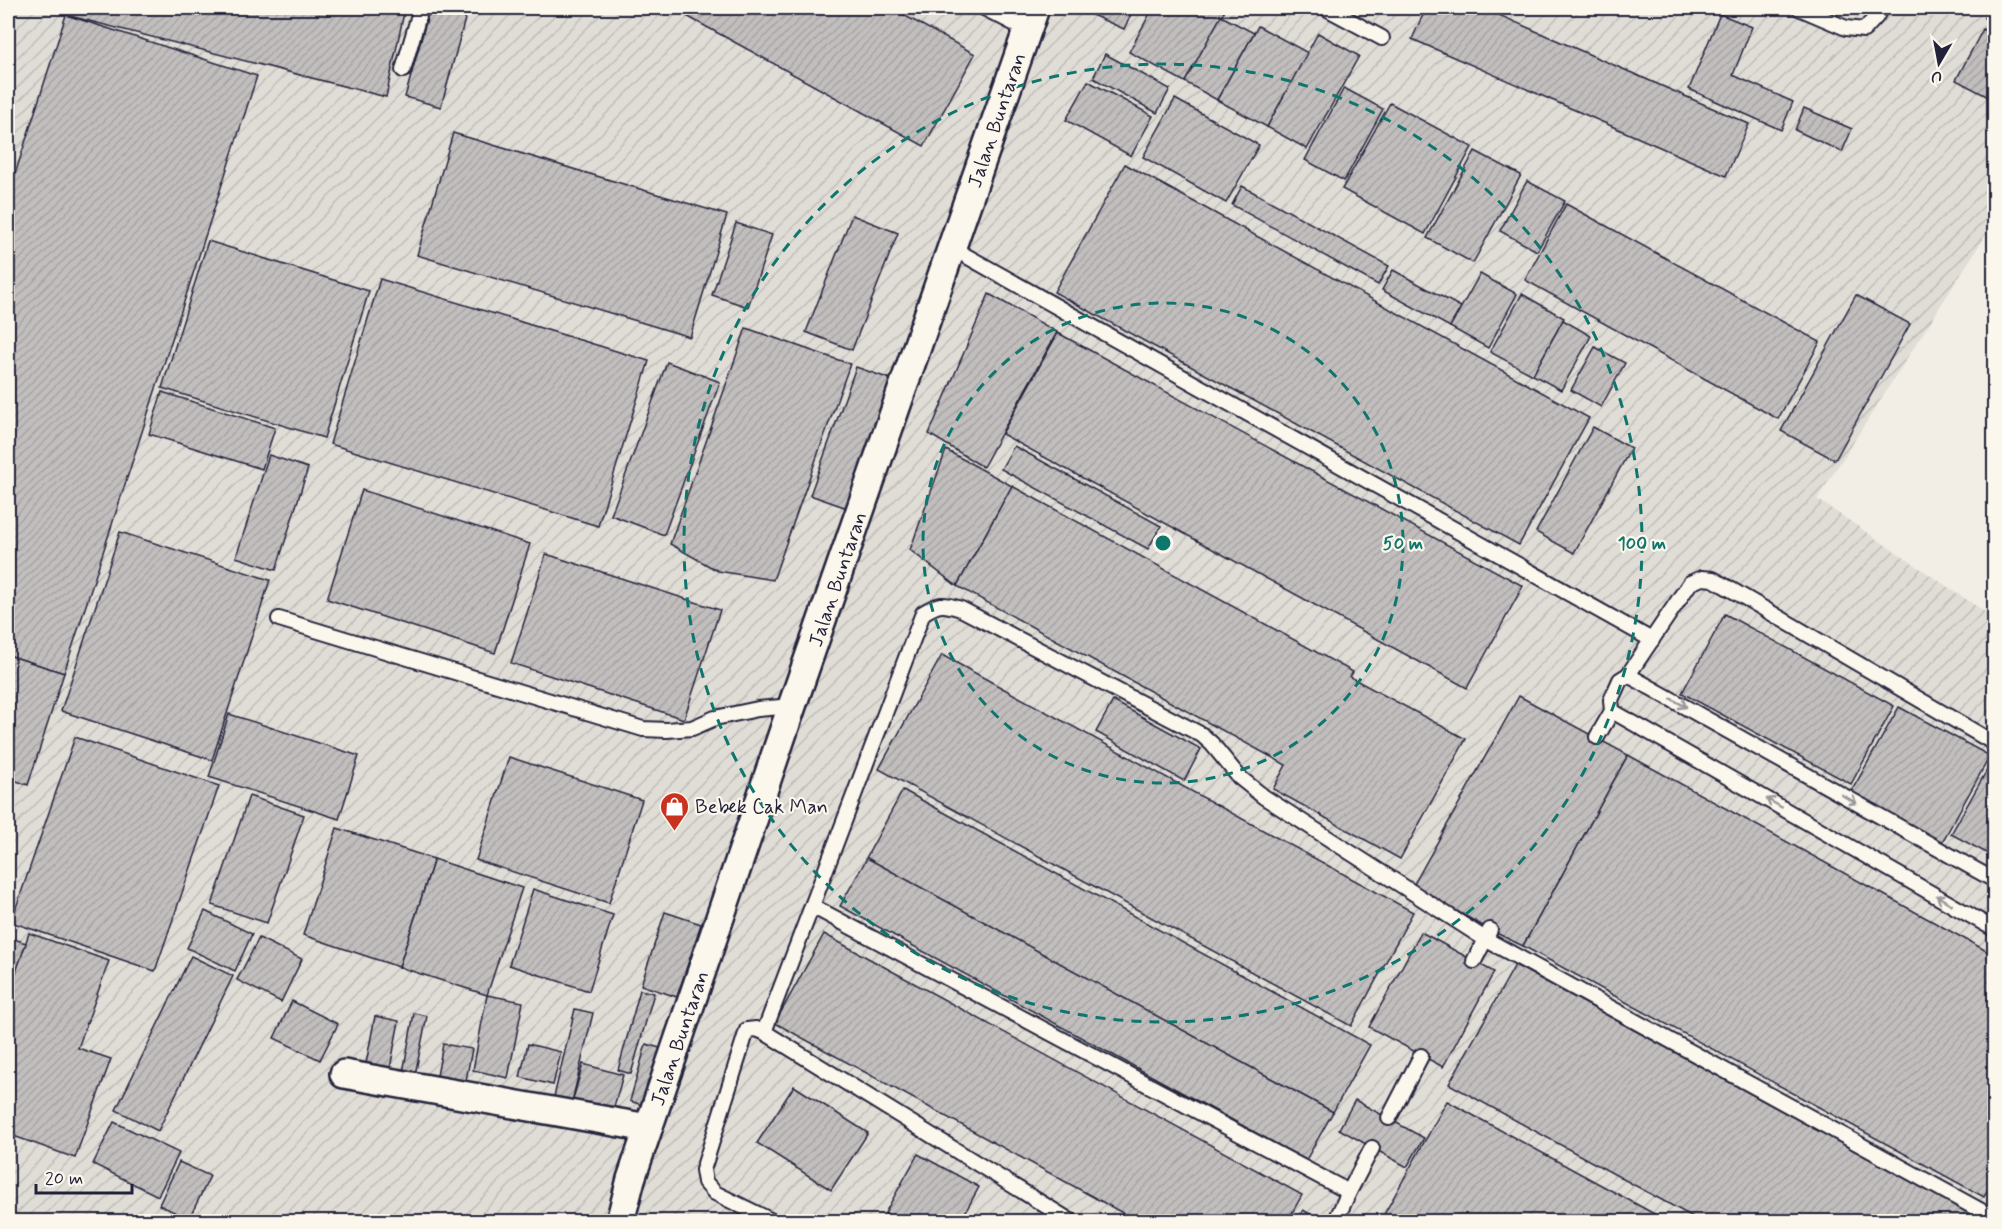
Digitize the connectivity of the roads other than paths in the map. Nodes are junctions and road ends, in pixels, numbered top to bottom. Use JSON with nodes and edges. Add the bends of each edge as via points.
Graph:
{"nodes":[{"id":1,"x":421,"y":8,"type":"edge"},
{"id":2,"x":984,"y":8,"type":"edge"},
{"id":3,"x":1326,"y":8,"type":"edge"},
{"id":4,"x":1799,"y":8,"type":"edge"},
{"id":5,"x":1881,"y":8,"type":"edge"},
{"id":6,"x":1031,"y":19,"type":"edge"},
{"id":7,"x":1382,"y":38,"type":"dead end"},
{"id":8,"x":403,"y":70,"type":"dead end"},
{"id":9,"x":952,"y":248,"type":"junction"},
{"id":10,"x":279,"y":618,"type":"dead end"},
{"id":11,"x":1652,"y":640,"type":"junction"},
{"id":12,"x":1628,"y":675,"type":"junction"},
{"id":13,"x":792,"y":706,"type":"junction"},
{"id":14,"x":1612,"y":711,"type":"junction"},
{"id":15,"x":1597,"y":737,"type":"dead end"},
{"id":16,"x":1995,"y":743,"type":"edge"},
{"id":17,"x":1995,"y":879,"type":"edge"},
{"id":18,"x":812,"y":906,"type":"junction"},
{"id":19,"x":1995,"y":929,"type":"edge"},
{"id":20,"x":1488,"y":934,"type":"junction"},
{"id":21,"x":1474,"y":961,"type":"dead end"},
{"id":22,"x":764,"y":1032,"type":"junction"},
{"id":23,"x":1421,"y":1056,"type":"dead end"},
{"id":24,"x":344,"y":1074,"type":"dead end"},
{"id":25,"x":1389,"y":1118,"type":"dead end"},
{"id":26,"x":648,"y":1128,"type":"junction"},
{"id":27,"x":1372,"y":1148,"type":"dead end"},
{"id":28,"x":1349,"y":1192,"type":"junction"},
{"id":29,"x":1995,"y":1218,"type":"edge"},
{"id":30,"x":620,"y":1221,"type":"edge"},
{"id":31,"x":774,"y":1221,"type":"edge"},
{"id":32,"x":1072,"y":1221,"type":"edge"},
{"id":33,"x":1335,"y":1221,"type":"edge"}],
"edges":[{"from":1,"to":8,"type":"lane"},
{"from":2,"to":6,"type":"lane"},
{"from":3,"to":7,"type":"lane"},
{"from":4,"to":5,"type":"lane","via":[[1846,28],[1864,30]]},
{"from":6,"to":9,"type":"street","name":"Jalan Buntaran"},
{"from":9,"to":11,"type":"lane"},
{"from":9,"to":13,"type":"street","name":"Jalan Buntaran"},
{"from":10,"to":13,"type":"lane","via":[[643,729],[693,728],[714,718]]},
{"from":11,"to":12,"type":"lane"},
{"from":11,"to":16,"type":"lane","via":[[1690,583],[1713,579]]},
{"from":12,"to":14,"type":"lane","via":[[1616,687]]},
{"from":12,"to":17,"type":"lane","one_way":true},
{"from":13,"to":26,"type":"street","name":"Jalan Buntaran"},
{"from":14,"to":15,"type":"lane"},
{"from":19,"to":14,"type":"lane","one_way":true},
{"from":18,"to":20,"type":"lane","via":[[923,613],[946,604],[1202,735],[1239,777],[1264,797]]},
{"from":18,"to":22,"type":"lane"},
{"from":18,"to":28,"type":"lane"},
{"from":20,"to":21,"type":"lane"},
{"from":20,"to":29,"type":"lane"},
{"from":22,"to":31,"type":"lane","via":[[747,1030],[703,1170],[705,1182],[715,1193]]},
{"from":22,"to":32,"type":"lane"},
{"from":23,"to":25,"type":"lane"},
{"from":24,"to":26,"type":"street","name":"Jalan Buntaran"},
{"from":26,"to":30,"type":"street","name":"Jalan Buntaran"},
{"from":27,"to":28,"type":"lane"},
{"from":28,"to":33,"type":"lane"}]}
